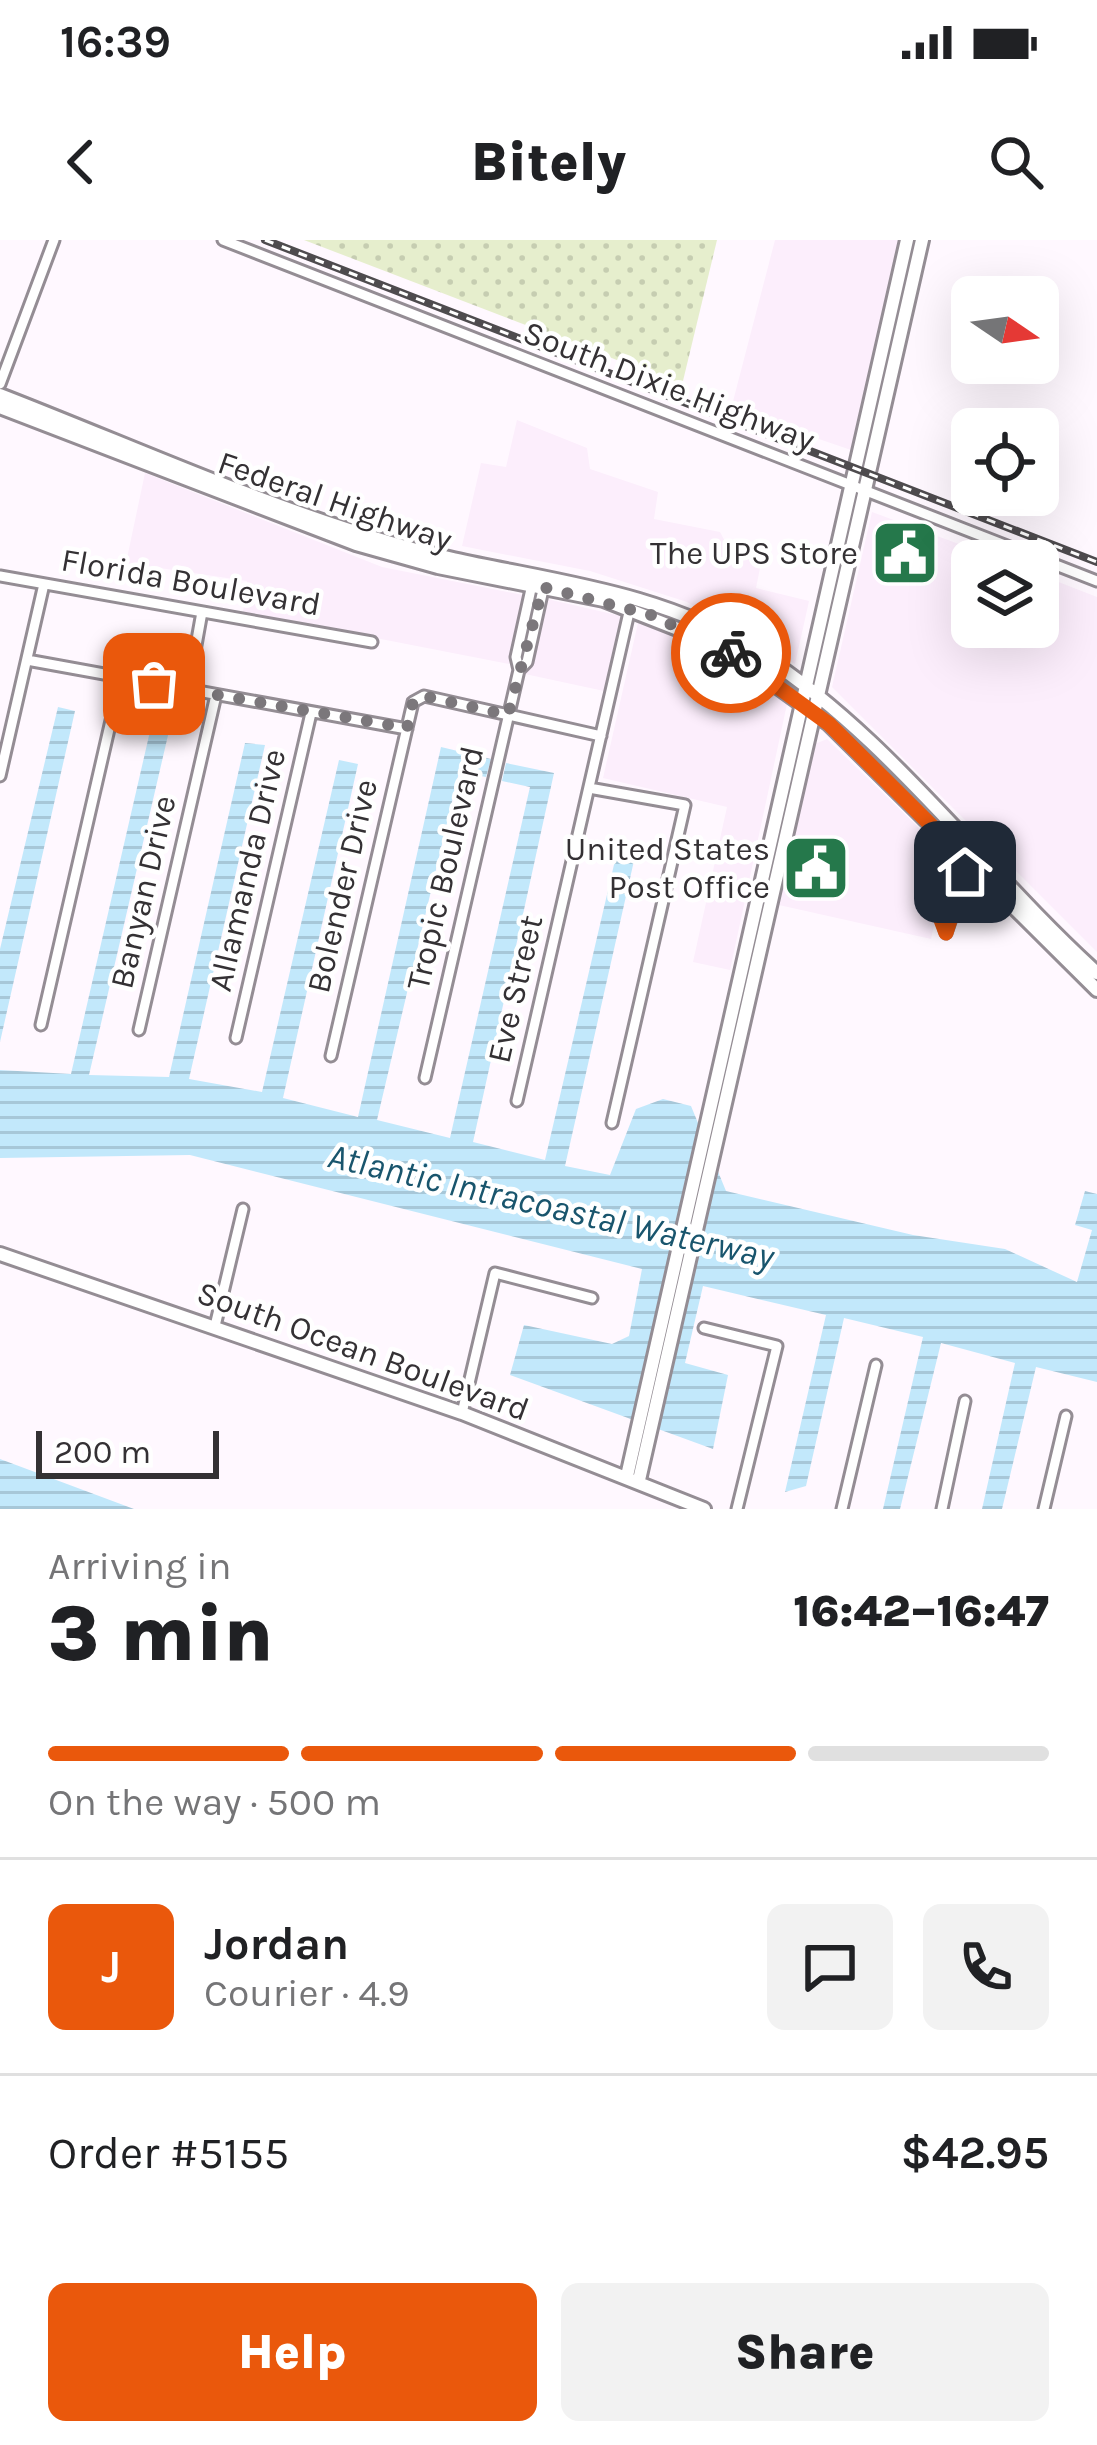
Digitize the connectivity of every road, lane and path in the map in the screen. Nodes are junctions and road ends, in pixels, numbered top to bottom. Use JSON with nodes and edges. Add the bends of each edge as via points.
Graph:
{"nodes":[{"id":1,"x":54,"y":240,"type":"edge"},
{"id":2,"x":223,"y":240,"type":"edge"},
{"id":3,"x":907,"y":240,"type":"edge"},
{"id":4,"x":922,"y":240,"type":"edge"},
{"id":5,"x":890,"y":315,"type":"junction"},
{"id":6,"x":886,"y":333,"type":"junction"},
{"id":7,"x":899,"y":342,"type":"junction"},
{"id":8,"x":895,"y":361,"type":"junction"},
{"id":9,"x":0,"y":384,"type":"edge"},
{"id":10,"x":0,"y":395,"type":"edge"},
{"id":11,"x":0,"y":407,"type":"edge"},
{"id":12,"x":858,"y":489,"type":"junction"},
{"id":13,"x":407,"y":548,"type":"junction"},
{"id":14,"x":394,"y":555,"type":"junction"},
{"id":15,"x":832,"y":569,"type":"junction"},
{"id":16,"x":0,"y":576,"type":"edge"},
{"id":17,"x":539,"y":580,"type":"junction"},
{"id":18,"x":1097,"y":581,"type":"edge"},
{"id":19,"x":44,"y":584,"type":"junction"},
{"id":20,"x":842,"y":586,"type":"junction"},
{"id":21,"x":630,"y":608,"type":"junction"},
{"id":22,"x":202,"y":612,"type":"junction"},
{"id":23,"x":372,"y":642,"type":"dead end"},
{"id":24,"x":27,"y":660,"type":"junction"},
{"id":25,"x":121,"y":677,"type":"junction"},
{"id":26,"x":804,"y":685,"type":"junction"},
{"id":27,"x":188,"y":690,"type":"junction"},
{"id":28,"x":216,"y":695,"type":"junction"},
{"id":29,"x":818,"y":695,"type":"junction"},
{"id":30,"x":801,"y":701,"type":"junction"},
{"id":31,"x":814,"y":712,"type":"junction"},
{"id":32,"x":311,"y":713,"type":"junction"},
{"id":33,"x":508,"y":715,"type":"junction"},
{"id":34,"x":407,"y":728,"type":"junction"},
{"id":35,"x":601,"y":736,"type":"junction"},
{"id":36,"x":0,"y":776,"type":"edge"},
{"id":37,"x":589,"y":788,"type":"junction"},
{"id":38,"x":969,"y":857,"type":"junction"},
{"id":39,"x":760,"y":911,"type":"junction"},
{"id":40,"x":1093,"y":976,"type":"edge"},
{"id":41,"x":1097,"y":990,"type":"edge"},
{"id":42,"x":41,"y":1025,"type":"dead end"},
{"id":43,"x":139,"y":1030,"type":"dead end"},
{"id":44,"x":236,"y":1038,"type":"dead end"},
{"id":45,"x":331,"y":1056,"type":"dead end"},
{"id":46,"x":424,"y":1078,"type":"dead end"},
{"id":47,"x":517,"y":1100,"type":"dead end"},
{"id":48,"x":612,"y":1123,"type":"dead end"},
{"id":49,"x":244,"y":1209,"type":"dead end"},
{"id":50,"x":0,"y":1254,"type":"edge"},
{"id":51,"x":592,"y":1298,"type":"dead end"},
{"id":52,"x":215,"y":1325,"type":"junction"},
{"id":53,"x":704,"y":1328,"type":"dead end"},
{"id":54,"x":876,"y":1365,"type":"dead end"},
{"id":55,"x":965,"y":1401,"type":"dead end"},
{"id":56,"x":462,"y":1413,"type":"junction"},
{"id":57,"x":1066,"y":1416,"type":"dead end"},
{"id":58,"x":633,"y":1478,"type":"junction"},
{"id":59,"x":704,"y":1509,"type":"edge"},
{"id":60,"x":736,"y":1509,"type":"edge"},
{"id":61,"x":842,"y":1509,"type":"edge"},
{"id":62,"x":942,"y":1509,"type":"edge"},
{"id":63,"x":1044,"y":1509,"type":"edge"}],
"edges":[{"from":1,"to":9,"type":"street"},
{"from":2,"to":12,"type":"street","name":"South Dixie Highway"},
{"from":3,"to":5,"type":"main road"},
{"from":4,"to":7,"type":"main road"},
{"from":5,"to":6,"type":"main road"},
{"from":5,"to":7,"type":"main road"},
{"from":6,"to":8,"type":"main road"},
{"from":6,"to":12,"type":"main road"},
{"from":7,"to":8,"type":"main road"},
{"from":8,"to":12,"type":"main road"},
{"from":10,"to":13,"type":"main road","name":"Federal Highway"},
{"from":11,"to":14,"type":"main road","name":"Federal Highway"},
{"from":12,"to":15,"type":"main road"},
{"from":12,"to":18,"type":"street","name":"South Dixie Highway"},
{"from":12,"to":20,"type":"main road"},
{"from":13,"to":14,"type":"main road"},
{"from":13,"to":17,"type":"main road","name":"Federal Highway"},
{"from":14,"to":17,"type":"main road","name":"Federal Highway"},
{"from":15,"to":20,"type":"main road"},
{"from":15,"to":26,"type":"main road"},
{"from":16,"to":19,"type":"street","name":"Florida Boulevard"},
{"from":17,"to":21,"type":"main road","name":"Federal Highway"},
{"from":17,"to":26,"type":"main road","name":"Federal Highway","via":[[677,610]]},
{"from":17,"to":33,"type":"street","name":"Tropic Boulevard","via":[[527,662]]},
{"from":19,"to":22,"type":"street","name":"Florida Boulevard"},
{"from":19,"to":24,"type":"street"},
{"from":20,"to":29,"type":"main road"},
{"from":21,"to":30,"type":"main road","name":"Federal Highway","via":[[724,648]]},
{"from":21,"to":35,"type":"street","name":"Eve Street"},
{"from":22,"to":23,"type":"street","name":"Florida Boulevard"},
{"from":22,"to":27,"type":"street"},
{"from":24,"to":25,"type":"street"},
{"from":24,"to":36,"type":"street"},
{"from":25,"to":27,"type":"street"},
{"from":25,"to":42,"type":"street"},
{"from":26,"to":29,"type":"main road","name":"Federal Highway"},
{"from":26,"to":30,"type":"main road"},
{"from":27,"to":28,"type":"street"},
{"from":28,"to":32,"type":"street"},
{"from":28,"to":43,"type":"street","name":"Banyan Drive"},
{"from":29,"to":31,"type":"main road"},
{"from":29,"to":38,"type":"main road","name":"Federal Highway"},
{"from":30,"to":31,"type":"main road","name":"Federal Highway"},
{"from":30,"to":39,"type":"main road"},
{"from":31,"to":38,"type":"main road","name":"Federal Highway"},
{"from":31,"to":39,"type":"main road"},
{"from":32,"to":34,"type":"street"},
{"from":32,"to":44,"type":"street","name":"Allamanda Drive"},
{"from":33,"to":34,"type":"street","via":[[424,696],[413,702]]},
{"from":33,"to":35,"type":"street"},
{"from":33,"to":46,"type":"street","name":"Tropic Boulevard"},
{"from":34,"to":45,"type":"street","name":"Bolender Drive"},
{"from":35,"to":37,"type":"street","name":"Eve Street"},
{"from":37,"to":47,"type":"street","name":"Eve Street"},
{"from":37,"to":48,"type":"street","via":[[685,805]]},
{"from":38,"to":38,"type":"street","via":[[941,920],[946,933]]},
{"from":38,"to":40,"type":"main road","name":"Federal Highway"},
{"from":39,"to":58,"type":"main road"},
{"from":40,"to":41,"type":"main road","name":"Federal Highway"},
{"from":49,"to":52,"type":"street"},
{"from":50,"to":52,"type":"main road","name":"South Ocean Boulevard"},
{"from":51,"to":56,"type":"street","via":[[495,1273]]},
{"from":52,"to":56,"type":"main road","name":"South Ocean Boulevard"},
{"from":53,"to":60,"type":"street","via":[[778,1346]]},
{"from":54,"to":61,"type":"street"},
{"from":55,"to":62,"type":"street"},
{"from":56,"to":58,"type":"main road","name":"South Ocean Boulevard"},
{"from":57,"to":63,"type":"street"},
{"from":58,"to":59,"type":"main road","name":"South Ocean Boulevard"}]}
